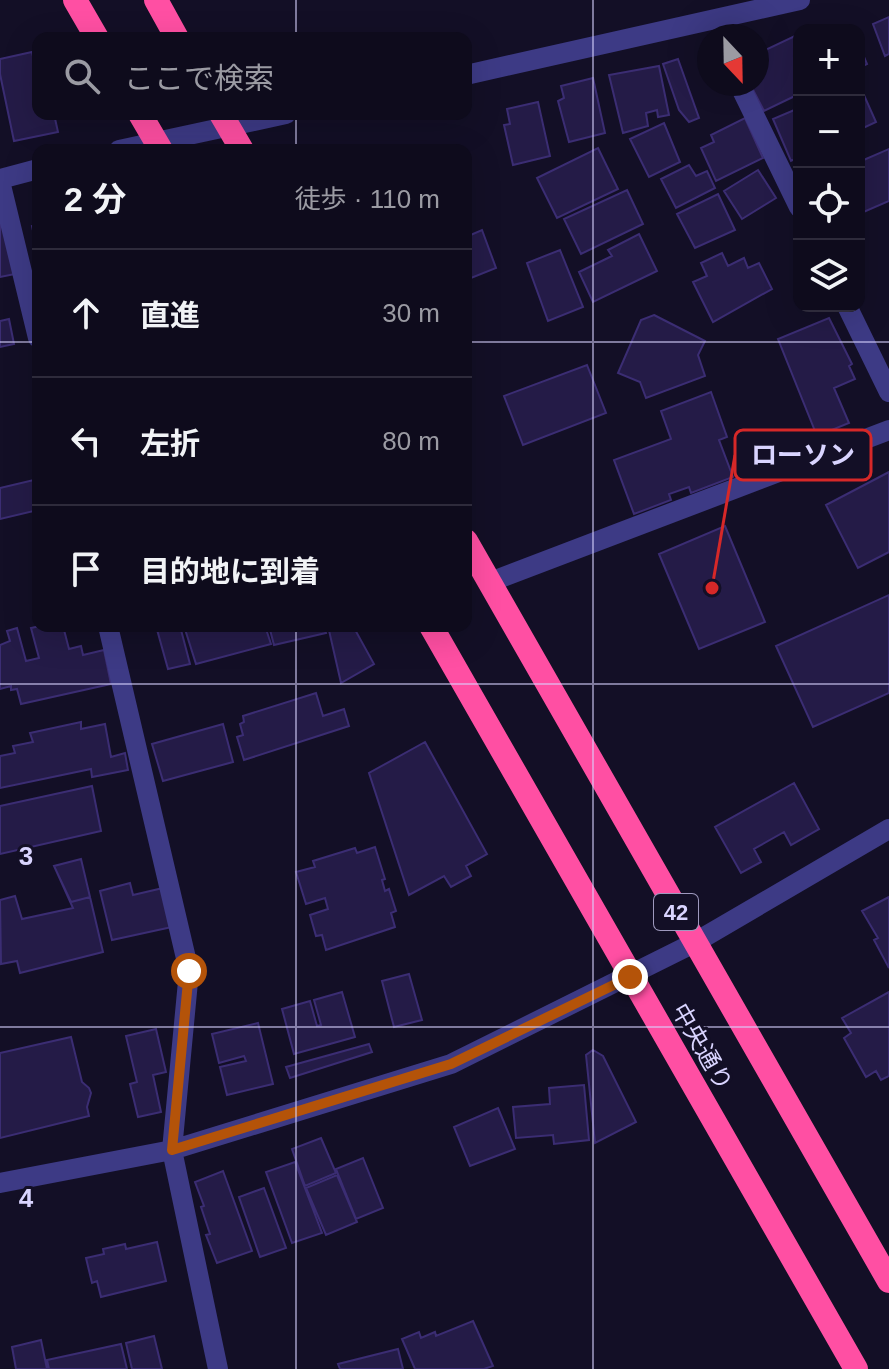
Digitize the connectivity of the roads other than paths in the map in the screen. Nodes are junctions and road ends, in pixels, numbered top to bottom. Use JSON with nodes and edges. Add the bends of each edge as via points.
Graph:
{"nodes":[{"id":1,"x":75,"y":0,"type":"edge"},
{"id":2,"x":156,"y":0,"type":"edge"},
{"id":3,"x":800,"y":0,"type":"edge"},
{"id":4,"x":720,"y":19,"type":"edge"},
{"id":5,"x":94,"y":32,"type":"edge"},
{"id":6,"x":174,"y":32,"type":"edge"},
{"id":7,"x":472,"y":74,"type":"edge"},
{"id":8,"x":745,"y":96,"type":"edge"},
{"id":9,"x":143,"y":120,"type":"edge"},
{"id":10,"x":224,"y":120,"type":"edge"},
{"id":11,"x":157,"y":144,"type":"edge"},
{"id":12,"x":163,"y":144,"type":"edge"},
{"id":13,"x":238,"y":144,"type":"edge"},
{"id":14,"x":32,"y":171,"type":"edge"},
{"id":15,"x":0,"y":180,"type":"edge"},
{"id":16,"x":793,"y":195,"type":"edge"},
{"id":17,"x":850,"y":312,"type":"edge"},
{"id":18,"x":32,"y":313,"type":"edge"},
{"id":19,"x":889,"y":392,"type":"edge"},
{"id":20,"x":889,"y":430,"type":"edge"},
{"id":21,"x":472,"y":551,"type":"edge"},
{"id":22,"x":490,"y":582,"type":"junction"},
{"id":23,"x":109,"y":632,"type":"edge"},
{"id":24,"x":434,"y":632,"type":"edge"},
{"id":25,"x":889,"y":829,"type":"edge"},
{"id":26,"x":694,"y":943,"type":"junction"},
{"id":27,"x":630,"y":977,"type":"junction"},
{"id":28,"x":172,"y":1150,"type":"junction"},
{"id":29,"x":0,"y":1183,"type":"edge"},
{"id":30,"x":889,"y":1281,"type":"edge"},
{"id":31,"x":218,"y":1369,"type":"edge"},
{"id":32,"x":856,"y":1369,"type":"edge"}],
"edges":[{"from":1,"to":5,"type":"highway"},
{"from":2,"to":6,"type":"highway"},
{"from":3,"to":4,"type":"street"},
{"from":4,"to":7,"type":"street"},
{"from":8,"to":16,"type":"street"},
{"from":9,"to":11,"type":"highway"},
{"from":10,"to":12,"type":"street"},
{"from":10,"to":13,"type":"highway"},
{"from":14,"to":15,"type":"street"},
{"from":15,"to":18,"type":"street"},
{"from":17,"to":19,"type":"street"},
{"from":20,"to":22,"type":"street"},
{"from":21,"to":22,"type":"highway","name":"中央通り","number":"42"},
{"from":22,"to":26,"type":"highway","name":"中央通り","number":"42"},
{"from":23,"to":28,"type":"street","via":[[189,971]]},
{"from":24,"to":27,"type":"highway","name":"中央通り"},
{"from":25,"to":26,"type":"street"},
{"from":26,"to":27,"type":"street"},
{"from":26,"to":30,"type":"highway","name":"中央通り","number":"42"},
{"from":27,"to":28,"type":"street","via":[[451,1064]]},
{"from":27,"to":32,"type":"highway","name":"中央通り"},
{"from":28,"to":29,"type":"street"},
{"from":28,"to":31,"type":"street"}]}
